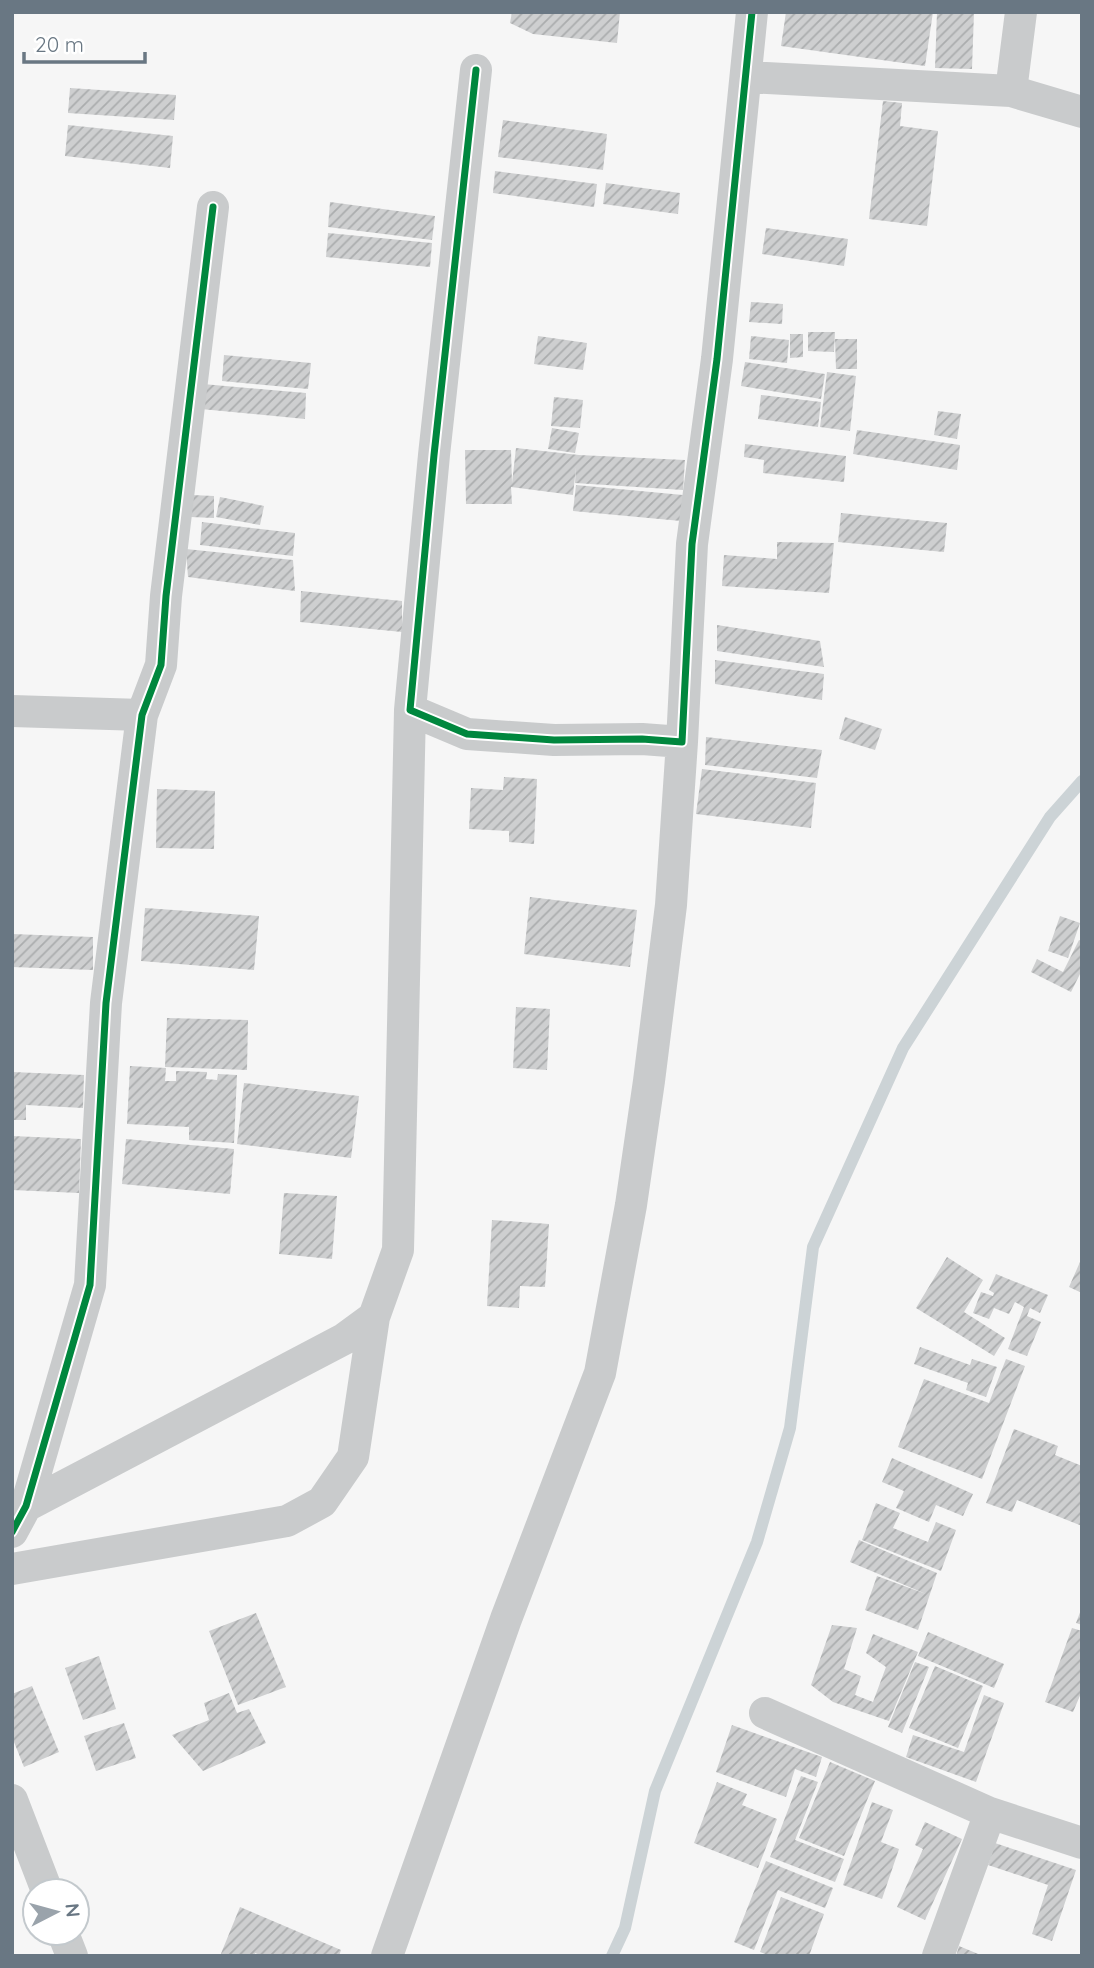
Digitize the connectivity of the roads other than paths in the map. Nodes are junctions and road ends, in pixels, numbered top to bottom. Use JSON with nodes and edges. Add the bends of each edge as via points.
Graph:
{"nodes":[{"id":1,"x":752,"y":12,"type":"edge"},
{"id":2,"x":1021,"y":12,"type":"edge"},
{"id":3,"x":476,"y":70,"type":"dead end"},
{"id":4,"x":746,"y":78,"type":"junction"},
{"id":5,"x":1011,"y":90,"type":"junction"},
{"id":6,"x":1082,"y":112,"type":"edge"},
{"id":7,"x":214,"y":207,"type":"dead end"},
{"id":8,"x":410,"y":710,"type":"junction"},
{"id":9,"x":12,"y":711,"type":"edge"},
{"id":10,"x":142,"y":715,"type":"junction"},
{"id":11,"x":682,"y":742,"type":"junction"},
{"id":12,"x":374,"y":1317,"type":"junction"},
{"id":13,"x":19,"y":1519,"type":"edge"},
{"id":14,"x":12,"y":1569,"type":"edge"},
{"id":15,"x":765,"y":1713,"type":"dead end"},
{"id":16,"x":12,"y":1800,"type":"edge"},
{"id":17,"x":990,"y":1813,"type":"junction"},
{"id":18,"x":1082,"y":1843,"type":"edge"},
{"id":19,"x":42,"y":1877,"type":"edge"},
{"id":20,"x":387,"y":1956,"type":"edge"},
{"id":21,"x":938,"y":1956,"type":"edge"}],
"edges":[{"from":1,"to":4,"type":"street"},
{"from":2,"to":5,"type":"street"},
{"from":3,"to":8,"type":"street"},
{"from":4,"to":5,"type":"street"},
{"from":4,"to":11,"type":"street","via":[[692,544]]},
{"from":5,"to":6,"type":"street"},
{"from":7,"to":10,"type":"street","via":[[161,665]]},
{"from":8,"to":11,"type":"street","via":[[467,734]]},
{"from":8,"to":12,"type":"street","via":[[398,1250]]},
{"from":9,"to":10,"type":"street"},
{"from":10,"to":13,"type":"street","via":[[106,1003],[90,1285]]},
{"from":11,"to":20,"type":"street","via":[[671,905],[651,1068],[600,1373],[506,1619]]},
{"from":12,"to":13,"type":"street","via":[[344,1339]]},
{"from":12,"to":14,"type":"street","via":[[354,1457],[322,1502],[287,1521]]},
{"from":15,"to":17,"type":"street"},
{"from":16,"to":19,"type":"street"},
{"from":17,"to":18,"type":"street"},
{"from":17,"to":21,"type":"street"}]}
